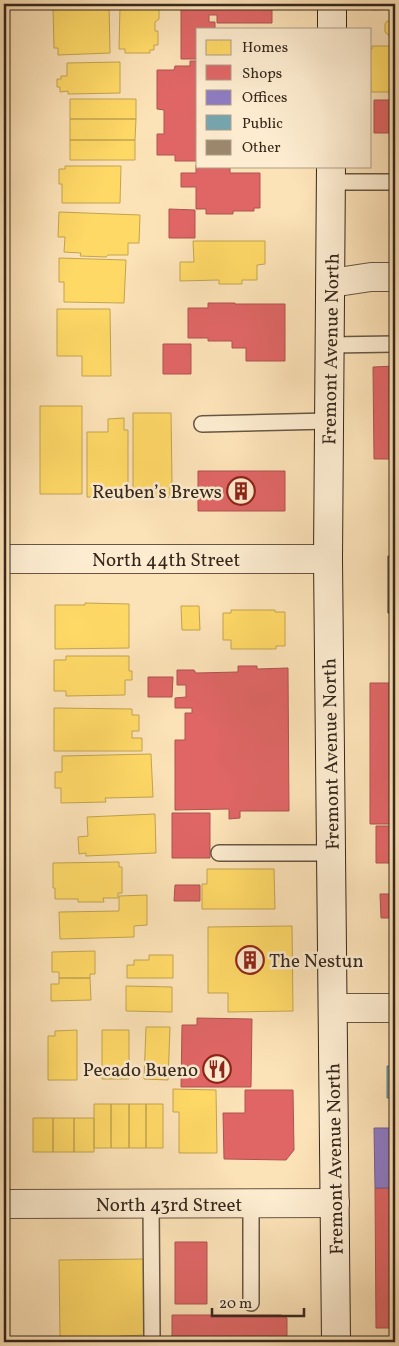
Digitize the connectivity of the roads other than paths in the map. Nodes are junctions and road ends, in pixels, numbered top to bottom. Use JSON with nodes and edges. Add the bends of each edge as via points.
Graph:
{"nodes":[{"id":1,"x":332,"y":4,"type":"edge"},
{"id":2,"x":332,"y":28,"type":"edge"},
{"id":3,"x":331,"y":174,"type":"edge"},
{"id":4,"x":395,"y":182,"type":"edge"},
{"id":5,"x":395,"y":277,"type":"edge"},
{"id":6,"x":330,"y":283,"type":"junction"},
{"id":7,"x":395,"y":344,"type":"edge"},
{"id":8,"x":330,"y":345,"type":"junction"},
{"id":9,"x":329,"y":421,"type":"junction"},
{"id":10,"x":202,"y":424,"type":"dead end"},
{"id":11,"x":4,"y":559,"type":"edge"},
{"id":12,"x":328,"y":559,"type":"junction"},
{"id":13,"x":219,"y":853,"type":"dead end"},
{"id":14,"x":331,"y":853,"type":"junction"},
{"id":15,"x":333,"y":1008,"type":"junction"},
{"id":16,"x":395,"y":1008,"type":"edge"},
{"id":17,"x":252,"y":1203,"type":"junction"},
{"id":18,"x":335,"y":1203,"type":"junction"},
{"id":19,"x":4,"y":1204,"type":"edge"},
{"id":20,"x":151,"y":1204,"type":"junction"},
{"id":21,"x":252,"y":1303,"type":"dead end"},
{"id":22,"x":152,"y":1335,"type":"dead end"},
{"id":23,"x":336,"y":1342,"type":"edge"}],
"edges":[{"from":1,"to":2,"type":"main road"},
{"from":3,"to":4,"type":"lane"},
{"from":3,"to":6,"type":"main road","name":"Fremont Avenue North"},
{"from":5,"to":6,"type":"main road"},
{"from":6,"to":8,"type":"main road","name":"Fremont Avenue North"},
{"from":7,"to":8,"type":"lane"},
{"from":8,"to":9,"type":"main road","name":"Fremont Avenue North"},
{"from":9,"to":10,"type":"lane"},
{"from":9,"to":12,"type":"main road","name":"Fremont Avenue North"},
{"from":11,"to":12,"type":"main road","name":"North 44th Street"},
{"from":12,"to":14,"type":"main road","name":"Fremont Avenue North"},
{"from":13,"to":14,"type":"lane"},
{"from":14,"to":15,"type":"main road","name":"Fremont Avenue North"},
{"from":15,"to":16,"type":"main road"},
{"from":15,"to":18,"type":"main road","name":"Fremont Avenue North"},
{"from":17,"to":18,"type":"main road","name":"North 43rd Street"},
{"from":17,"to":20,"type":"main road","name":"North 43rd Street"},
{"from":17,"to":21,"type":"lane"},
{"from":18,"to":23,"type":"main road","name":"Fremont Avenue North"},
{"from":19,"to":20,"type":"main road","name":"North 43rd Street"},
{"from":20,"to":22,"type":"lane"}]}
